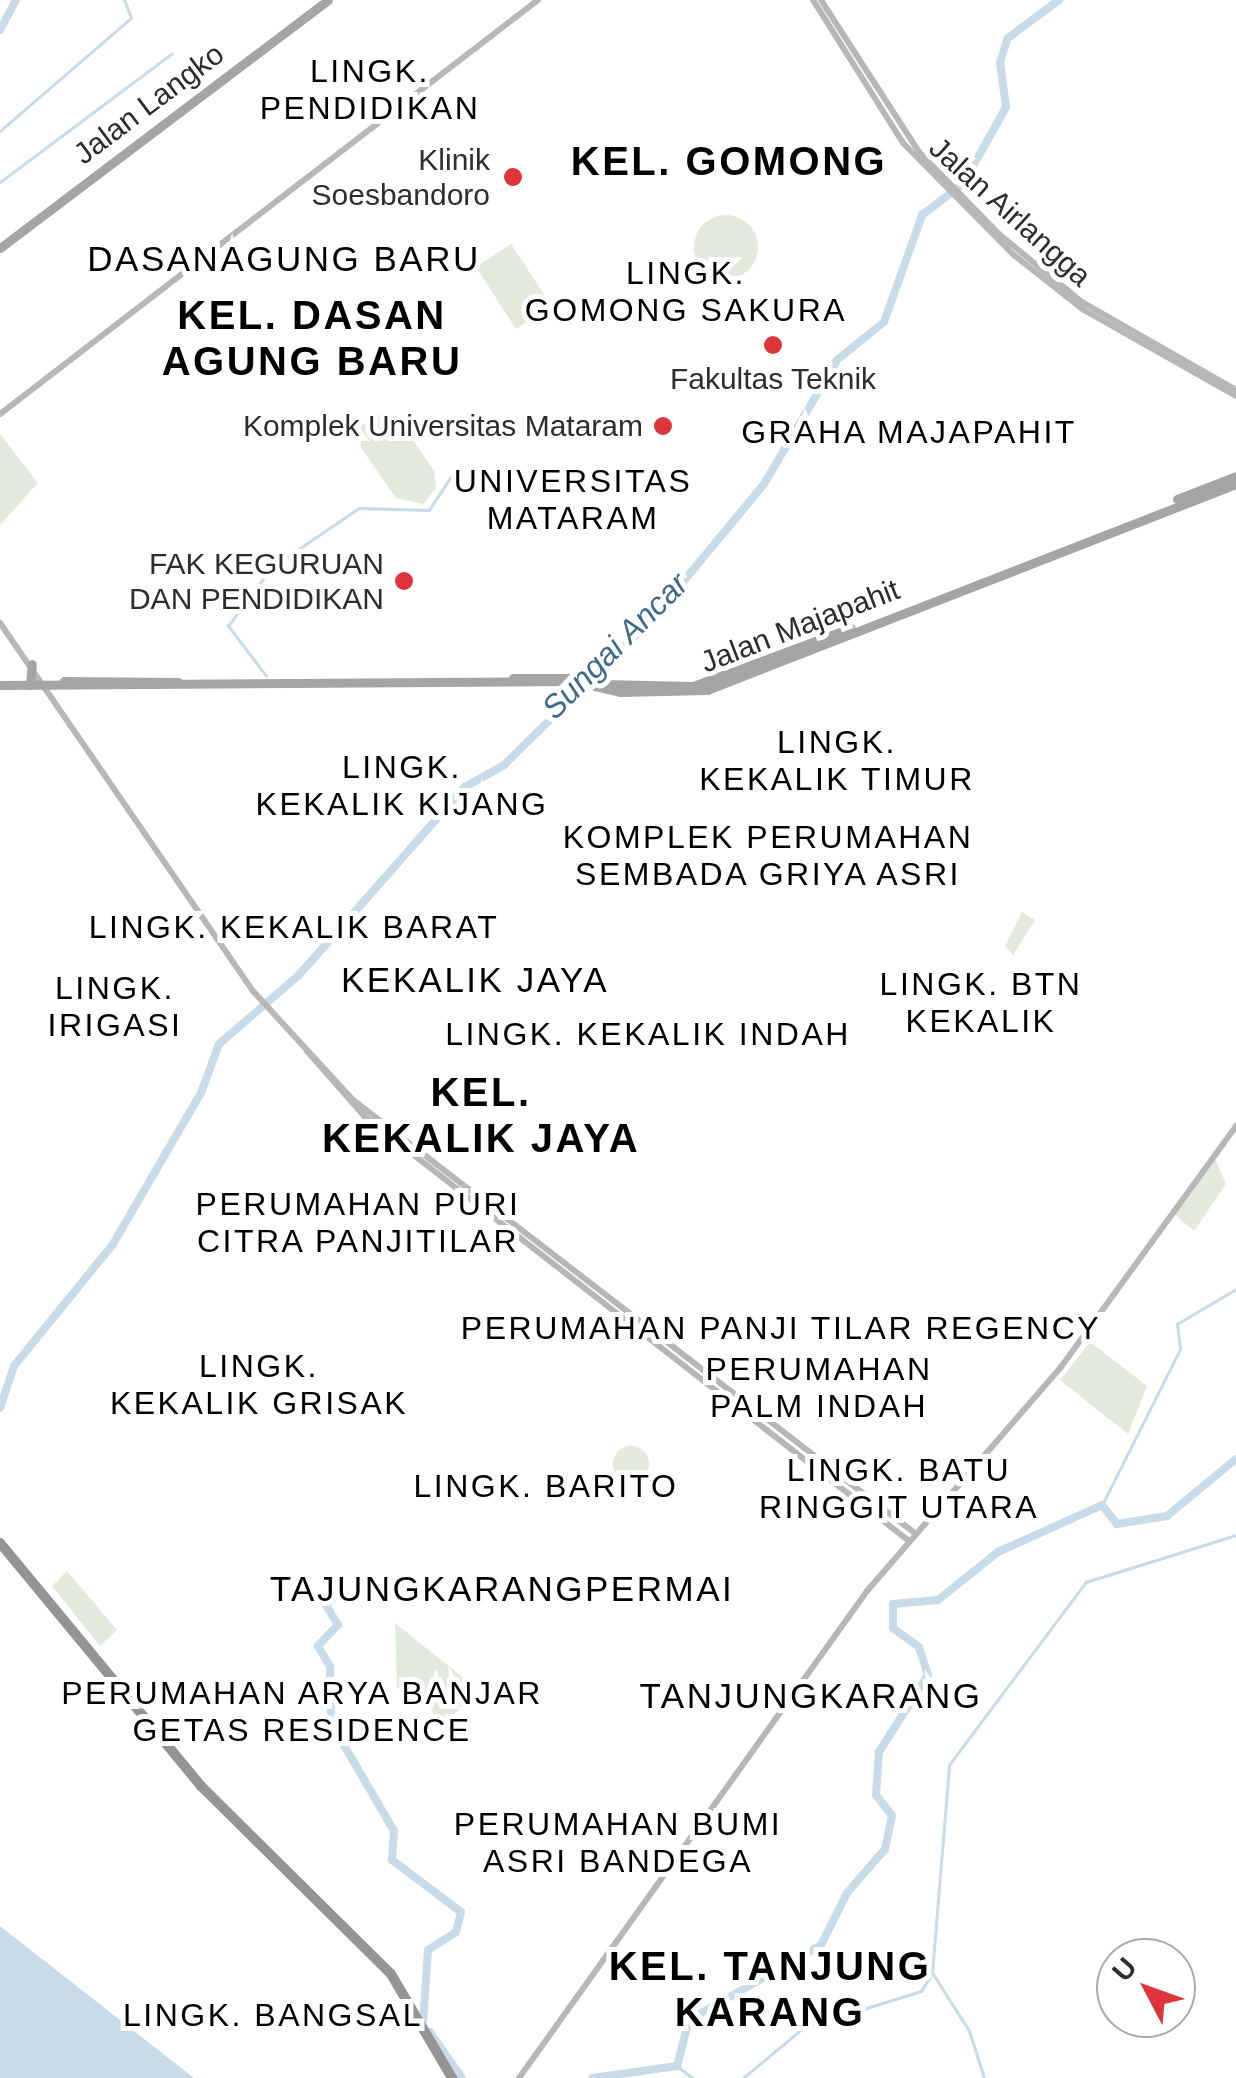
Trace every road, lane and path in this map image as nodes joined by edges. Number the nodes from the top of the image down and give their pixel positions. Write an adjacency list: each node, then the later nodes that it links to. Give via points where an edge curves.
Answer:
1 (328, 0): 6 (main road, Jalan Langko)
2 (538, 0): 8 (main road)
3 (812, 0): 5 (main road, Jalan Airlangga, via 902,144)
4 (821, 0): 5 (main road, Jalan Airlangga)
5 (942, 182): 7 (main road, Jalan Airlangga, via 999,237 1117,326)
6 (0, 248)
7 (1236, 393)
8 (0, 414)
9 (1236, 480): 12 (main road, Jalan Majapahit, via 740,674 693,686 574,678)
10 (0, 623): 11 (main road)
11 (32, 664): 12 (main road); 14 (main road)
12 (48, 684): 14 (main road, Jalan Majapahit); 16 (main road, via 260,998 306,1050 424,1159)
13 (0, 685): 14 (main road, Jalan Majapahit)
14 (30, 685)
15 (1236, 1126): 16 (main road, via 1061,1367)
16 (913, 1537): 19 (main road)
17 (0, 1543): 18 (highway, via 184,1767 391,1974)
18 (452, 2078)
19 (519, 2078)

